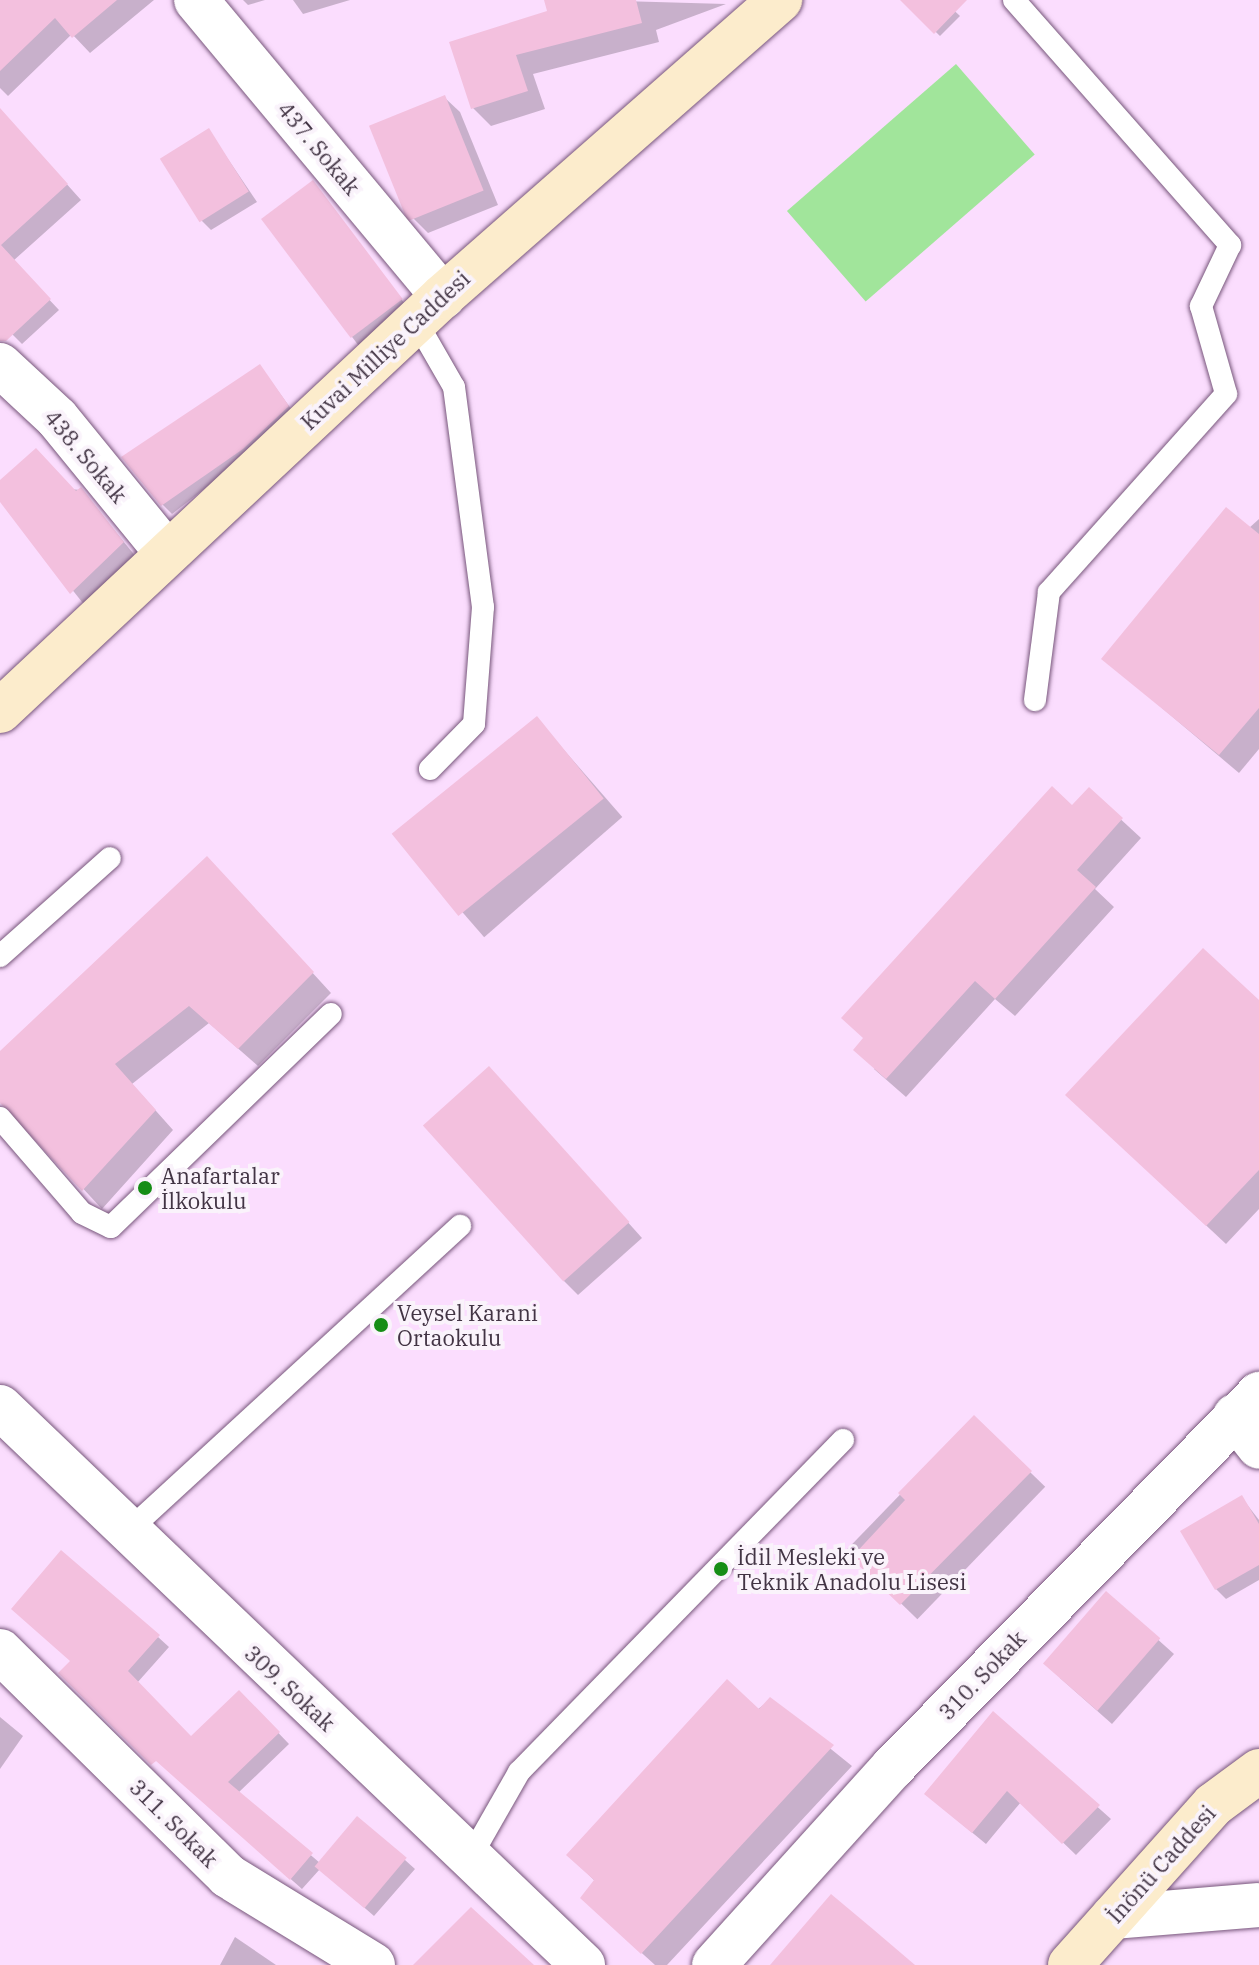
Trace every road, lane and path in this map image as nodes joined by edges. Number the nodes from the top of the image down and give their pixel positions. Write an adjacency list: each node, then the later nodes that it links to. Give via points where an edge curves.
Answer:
1 (196, 0): 4 (street, 437. Sokak)
2 (780, 0): 4 (street, Kuvai Milliye Caddesi)
3 (1014, 0): 7 (lane, via 1230,245 1201,306 1226,394 1049,592)
4 (429, 308): 6 (street, Kuvai Milliye Caddesi); 9 (lane, via 454,387 483,607 474,724)
5 (0, 365): 6 (street, 438. Sokak, via 57,418)
6 (167, 553): 8 (street, Kuvai Milliye Caddesi)
7 (1035, 700)
8 (0, 711)
9 (430, 769)
10 (110, 858): 11 (lane)
11 (0, 956)
12 (331, 1014): 13 (lane, via 111,1227 82,1213)
13 (0, 1118)
14 (460, 1226): 18 (lane)
15 (0, 1407): 18 (street, 309. Sokak)
16 (1251, 1419): 26 (street, 310. Sokak, via 893,1767)
17 (843, 1440): 21 (lane, via 519,1772)
18 (126, 1533): 21 (street, 309. Sokak)
19 (0, 1651): 24 (street, 311. Sokak, via 228,1876)
20 (1259, 1771): 23 (street, İnönü Caddesi, via 1213,1805)
21 (470, 1858): 25 (street, 309. Sokak)
22 (1259, 1905): 23 (street)
23 (1113, 1917): 27 (street, İnönü Caddesi)
24 (373, 1965)
25 (583, 1965)
26 (714, 1965)
27 (1070, 1965)

